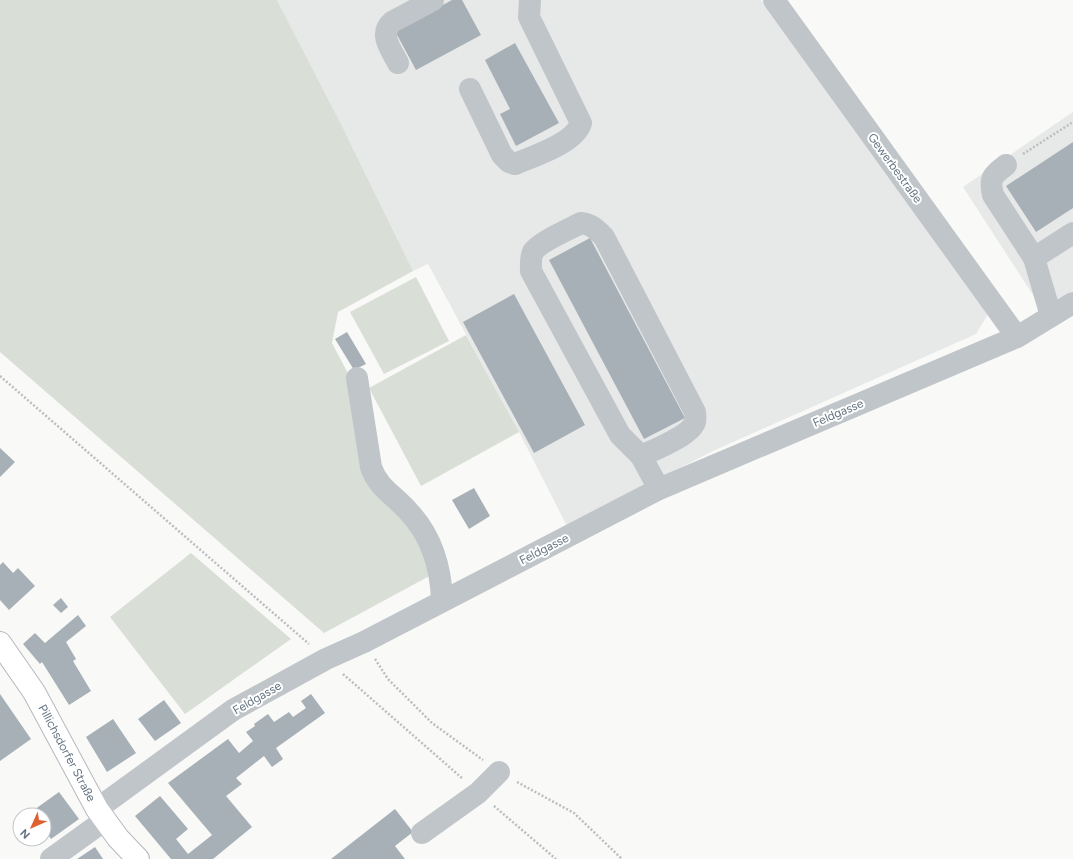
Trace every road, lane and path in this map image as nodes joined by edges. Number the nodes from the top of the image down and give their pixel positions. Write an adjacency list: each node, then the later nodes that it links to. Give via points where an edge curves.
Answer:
1 (433, 0): 4 (street, via 387,26 385,36)
2 (530, 0): 5 (street, via 529,17 581,123 579,128 565,142 515,164 509,162 502,155)
3 (774, 0): 12 (street, Gewerbestraße)
4 (398, 63)
5 (470, 90)
6 (1073, 122): 7 (path)
7 (1006, 166): 9 (street, via 994,175 990,184 993,195)
8 (1073, 233): 9 (street)
9 (1034, 258): 11 (street)
10 (1073, 303): 11 (street, Feldgasse)
11 (1051, 316): 12 (street, Feldgasse)
12 (1017, 337): 16 (street, Feldgasse)
13 (0, 376): 19 (path)
14 (357, 378): 17 (street, via 374,476 418,522 433,548 438,563)
15 (641, 456): 15 (street, via 620,435 532,271 533,252 541,244 581,223 592,226 604,237 695,412 695,421 691,429); 16 (street)
16 (658, 489): 17 (street, Feldgasse)
17 (442, 601): 19 (street, Feldgasse)
18 (0, 643): 23 (main road, Pillichsdorfer Straße, via 34,692)
19 (326, 659): 23 (street, Feldgasse, via 233,710)
20 (350, 681): 22 (path)
21 (499, 772): 22 (street)
22 (478, 793): 24 (street); 27 (path)
23 (101, 815): 25 (street, Feldgasse); 26 (main road, Pillichsdorfer Straße)
24 (422, 833)
25 (52, 859)
26 (138, 859)
27 (556, 859)

